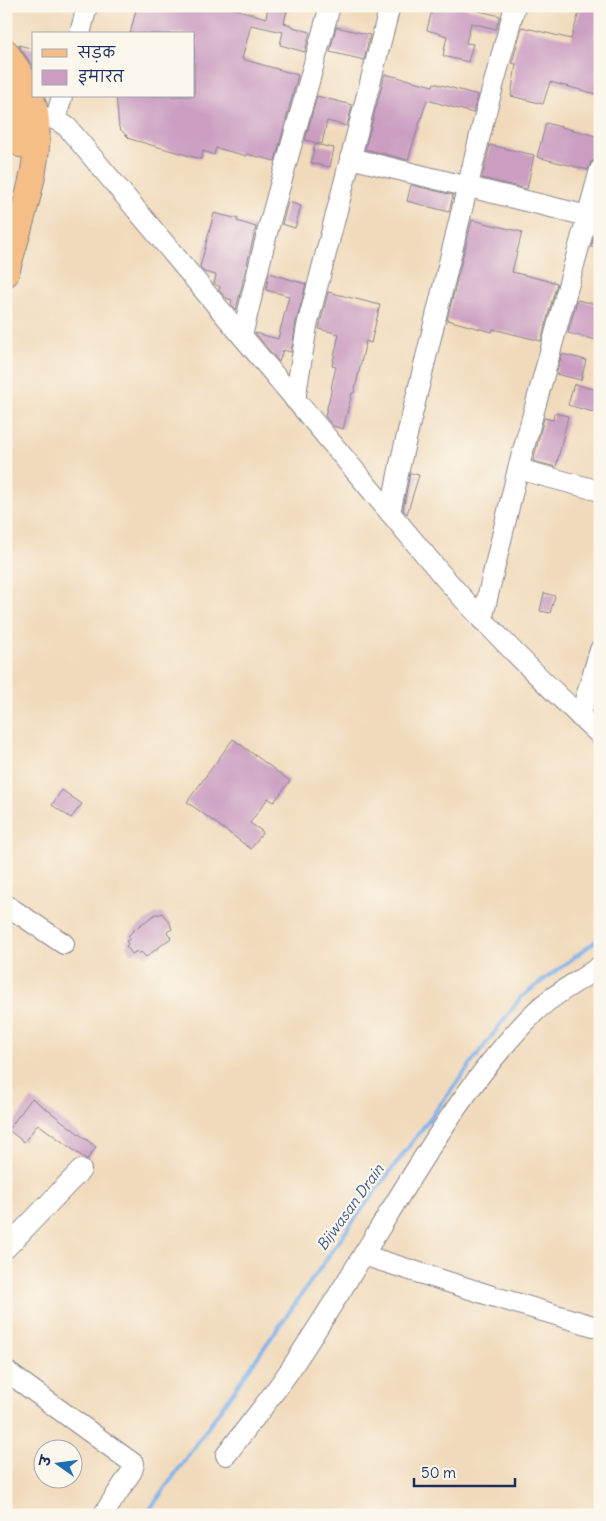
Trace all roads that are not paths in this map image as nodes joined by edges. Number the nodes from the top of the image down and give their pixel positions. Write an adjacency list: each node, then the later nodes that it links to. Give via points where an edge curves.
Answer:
1 (87, 6): 5 (street)
2 (330, 6): 16 (street)
3 (390, 6): 10 (street)
4 (515, 6): 12 (street)
5 (80, 32)
6 (6, 52): 9 (main road, via 32,98)
7 (6, 88): 9 (main road)
8 (60, 98): 9 (street)
9 (38, 119): 13 (main road, via 21,152); 15 (main road, via 31,182); 16 (street, via 68,128)
10 (350, 158): 12 (street); 17 (street, via 307,326)
11 (600, 170): 14 (street)
12 (468, 186): 14 (street); 20 (street, via 400,460)
13 (6, 218)
14 (594, 218): 18 (street)
15 (6, 274)
16 (242, 336): 17 (street)
17 (295, 400): 20 (street)
18 (518, 469): 19 (street); 21 (street)
19 (600, 490)
20 (390, 513): 21 (street)
21 (482, 620): 23 (street)
22 (600, 650): 23 (street)
23 (580, 717): 24 (street)
24 (600, 735)
25 (6, 905): 26 (street)
26 (64, 944)
27 (600, 966): 30 (street, via 550,999 507,1042 455,1111)
28 (81, 1170): 29 (street)
29 (6, 1248)
30 (363, 1255): 31 (street); 33 (street, via 291,1369)
31 (600, 1328)
32 (6, 1371): 34 (street, via 134,1464)
33 (226, 1455)
34 (103, 1515)

